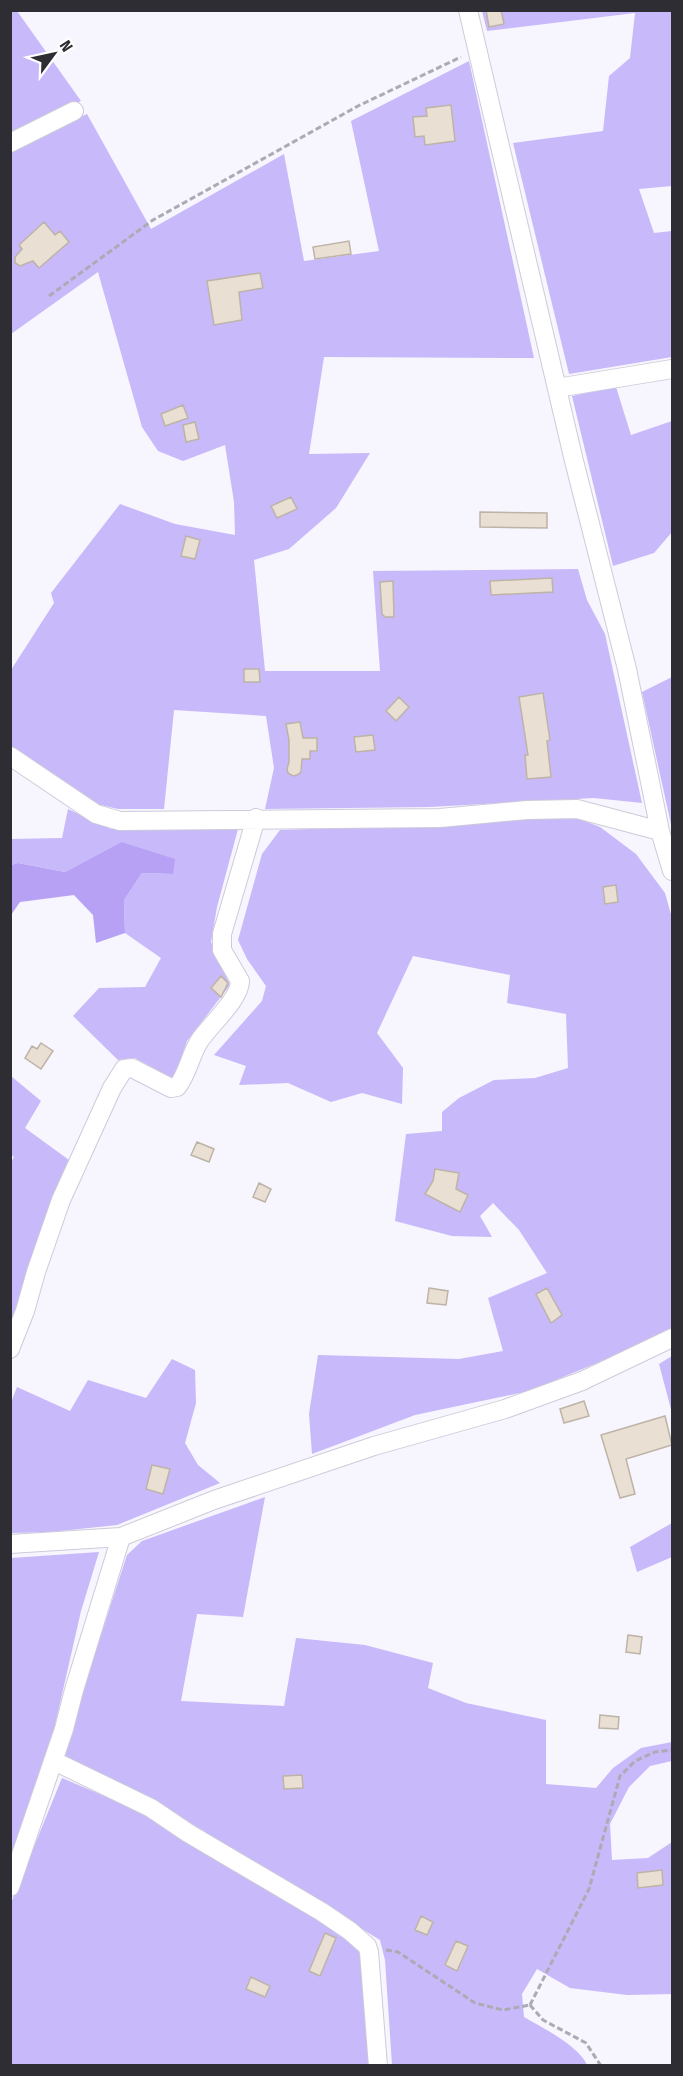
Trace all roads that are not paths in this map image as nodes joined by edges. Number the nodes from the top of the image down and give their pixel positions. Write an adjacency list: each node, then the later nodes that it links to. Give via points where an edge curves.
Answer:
1 (468, 10): 5 (street)
2 (74, 111): 3 (street)
3 (10, 143)
4 (672, 369): 5 (street)
5 (557, 388): 8 (street, via 627,669)
6 (10, 756): 7 (street, via 96,814 109,818)
7 (256, 818): 8 (street, via 440,818 577,809); 11 (street, via 222,934 222,950 240,981 238,992 199,1042 177,1088 132,1068 124,1069 61,1200)
8 (660, 831): 9 (street)
9 (672, 871)
10 (672, 1338): 12 (street, via 582,1381 516,1405 363,1449 214,1500)
11 (10, 1349)
12 (122, 1537): 13 (street); 14 (street)
13 (10, 1544)
14 (54, 1761): 15 (street); 16 (street, via 151,1808 322,1912 367,1947)
15 (10, 1887)
16 (378, 2066)

